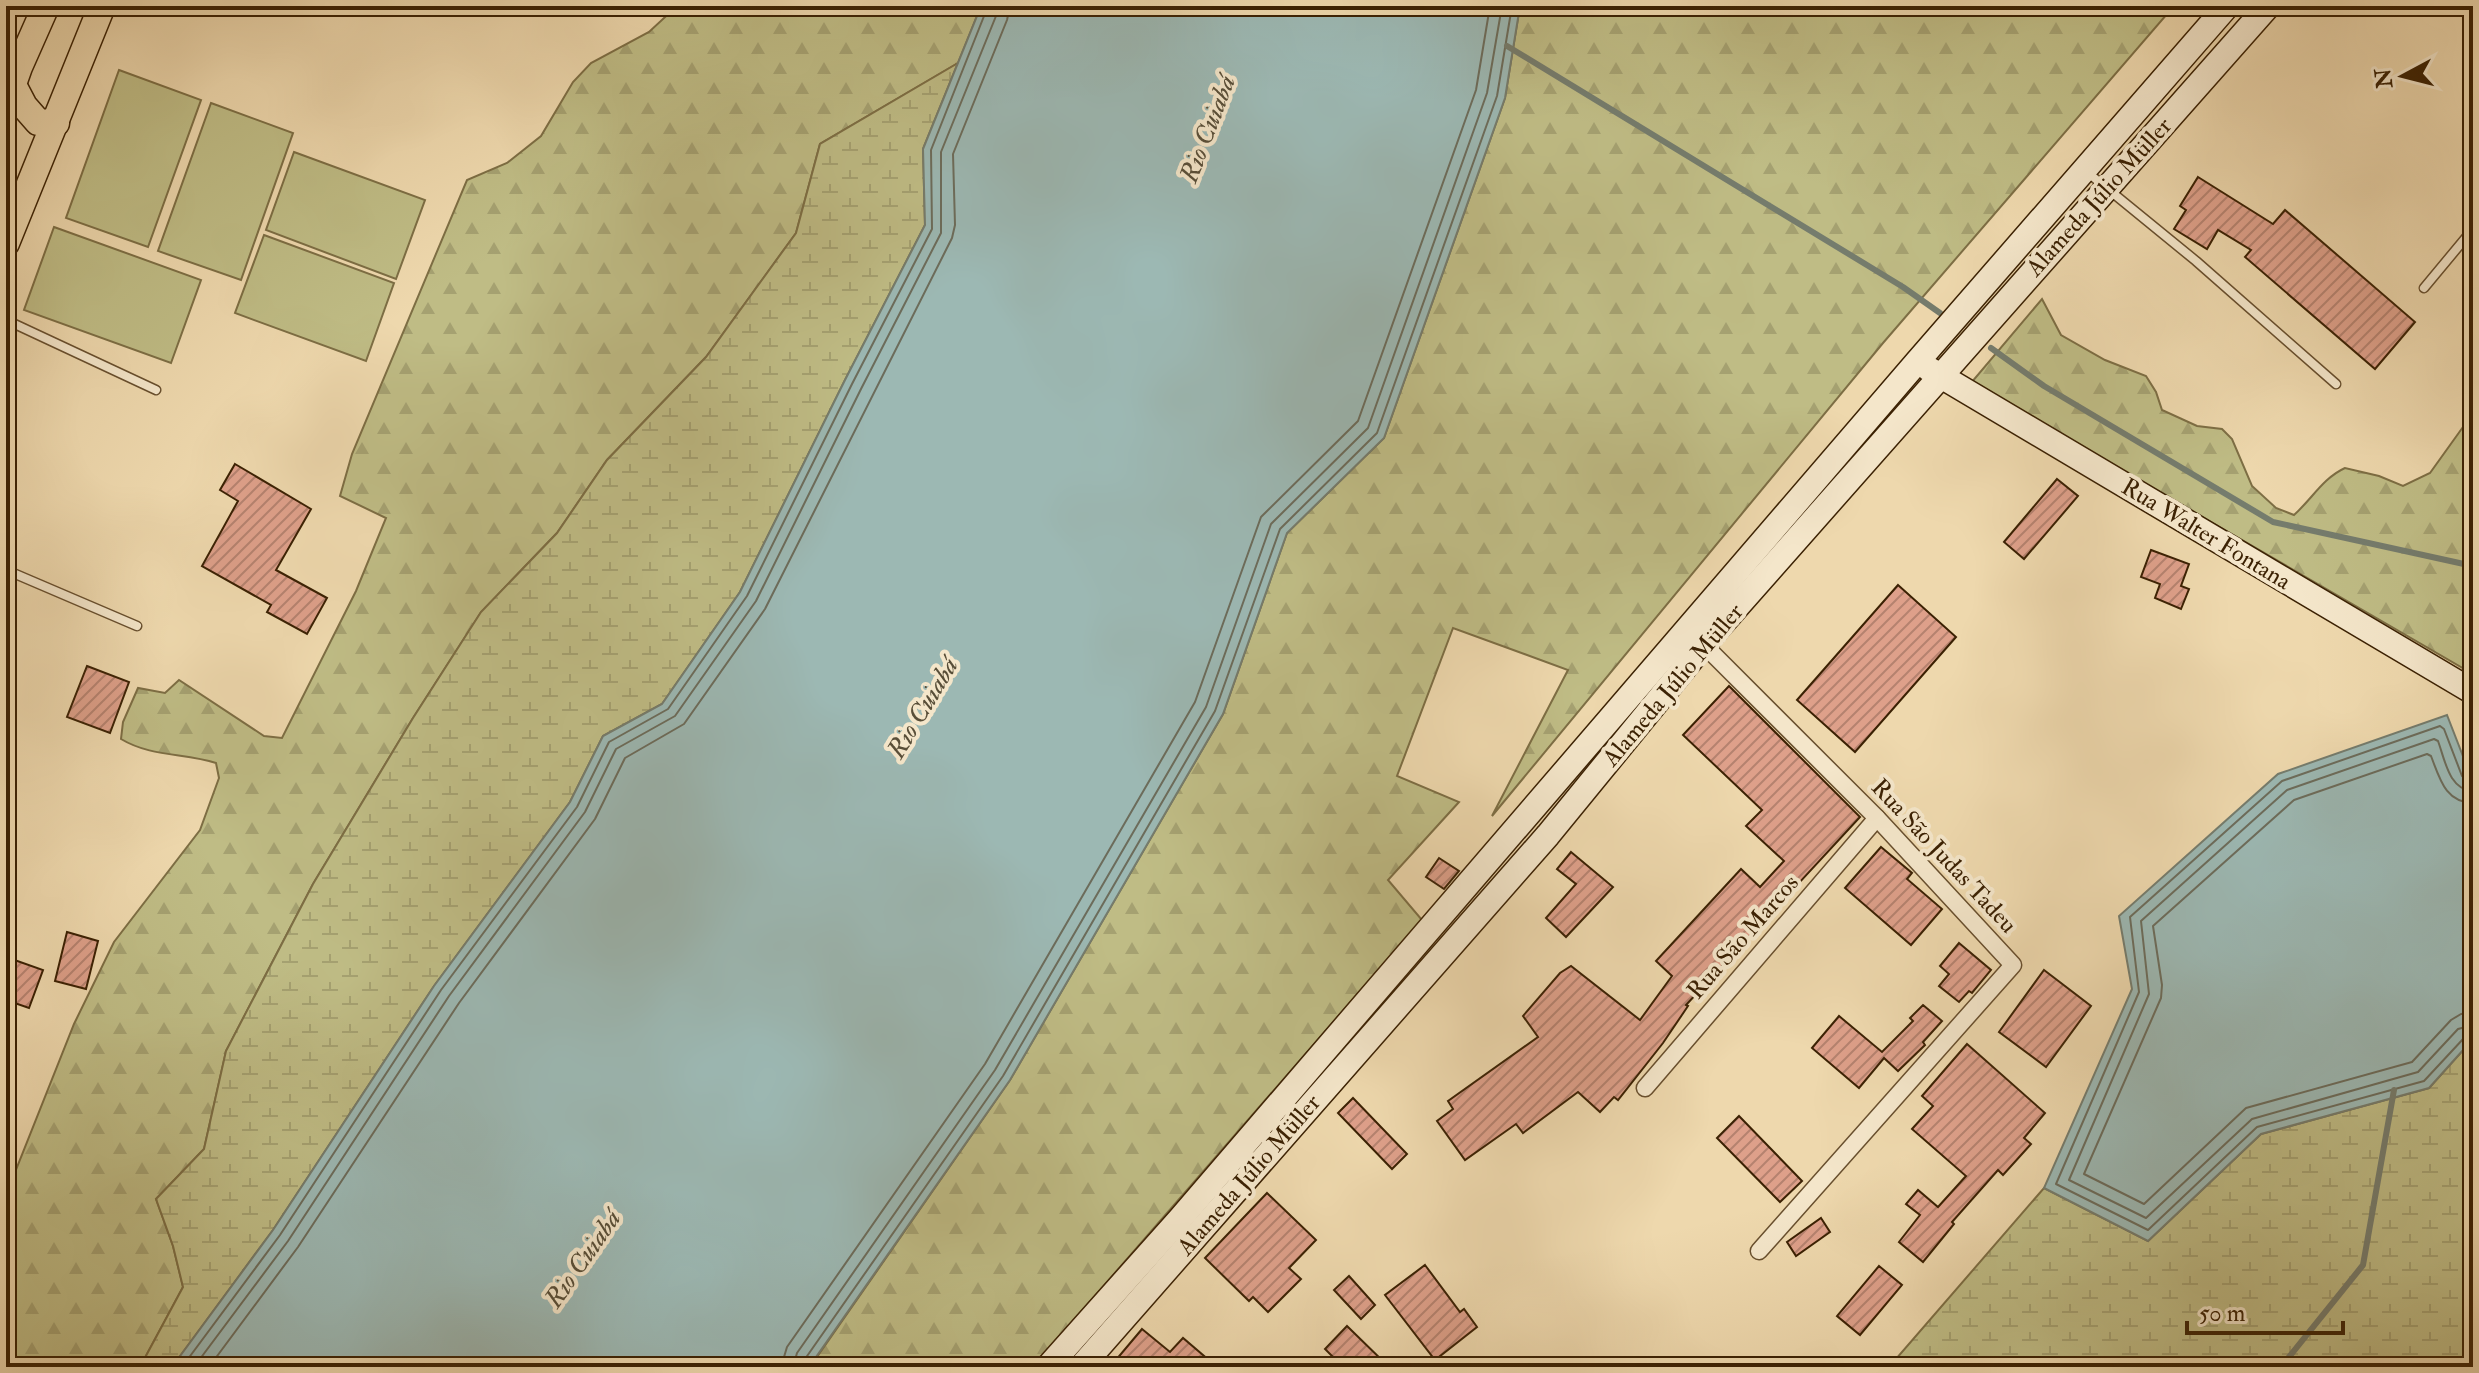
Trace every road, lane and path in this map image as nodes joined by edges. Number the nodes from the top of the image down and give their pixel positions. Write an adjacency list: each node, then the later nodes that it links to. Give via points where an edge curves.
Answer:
1 (46, 6): 5 (main road)
2 (102, 6): 6 (main road)
3 (2227, 6): 7 (main road, Alameda Júlio Müller)
4 (2268, 6): 8 (main road, Alameda Júlio Müller)
5 (11, 79): 6 (main road, via 38,122)
6 (56, 123): 10 (main road)
7 (2084, 169): 8 (lane); 13 (main road, Alameda Júlio Müller)
8 (2107, 187): 14 (main road, Alameda Júlio Müller); 15 (lane)
9 (2473, 229): 11 (lane)
10 (6, 243)
11 (2424, 288)
12 (6, 320): 16 (lane)
13 (1917, 362): 14 (main road, Rua Walter Fontana); 19 (main road, Alameda Júlio Müller)
14 (1940, 376): 19 (main road, Alameda Júlio Müller); 20 (main road, Rua Walter Fontana)
15 (2336, 384)
16 (156, 390)
17 (6, 570): 18 (lane)
18 (137, 626)
19 (1696, 637): 21 (street, Rua São Judas Tadeu); 24 (main road, Alameda Júlio Müller); 25 (main road, Alameda Júlio Müller, via 1548,835)
20 (2473, 692)
21 (1877, 818): 22 (street, Rua São Marcos); 23 (street, Rua São Judas Tadeu, via 2013,965)
22 (1645, 1088)
23 (1759, 1251)
24 (1048, 1367)
25 (1081, 1367)

